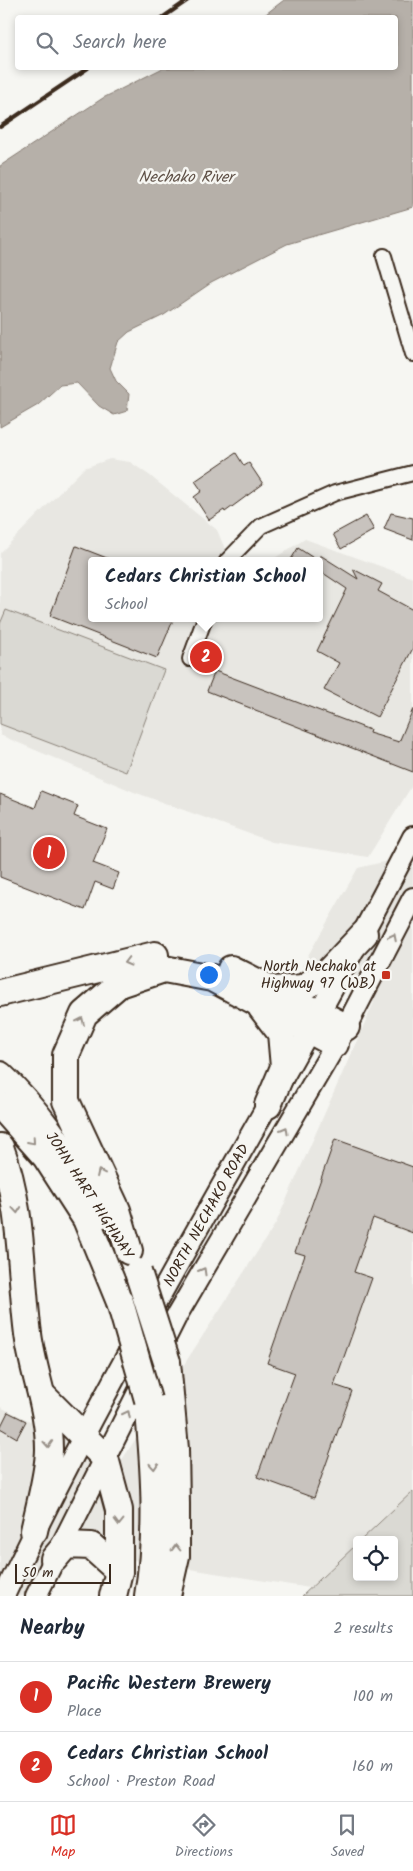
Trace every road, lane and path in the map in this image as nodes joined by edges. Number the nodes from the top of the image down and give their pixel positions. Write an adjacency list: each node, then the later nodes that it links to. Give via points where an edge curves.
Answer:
1 (384, 256): 2 (street)
2 (413, 354)
3 (413, 473): 4 (street, via 335,493 261,526)
4 (232, 557)
5 (204, 622): 6 (street)
6 (190, 659)
7 (413, 837): 9 (main road, NORTH NECHAKO ROAD)
8 (413, 898): 13 (main road, NORTH NECHAKO ROAD, one-way to 8)
9 (364, 934): 11 (highway, via 328,972 303,988); 12 (main road, NORTH NECHAKO ROAD)
10 (0, 993): 11 (highway, one-way to 10, via 219,962 165,952)
11 (266, 997): 12 (highway); 16 (highway, via 281,1033 284,1067); 18 (highway, one-way to 11, via 118,1210 66,1101 66,1056 84,1014 119,984 164,969 212,978)
12 (314, 1021): 13 (highway); 16 (main road, NORTH NECHAKO ROAD)
13 (340, 1036): 21 (main road, NORTH NECHAKO ROAD, one-way to 13, via 177,1315)
14 (0, 1076): 18 (highway, JOHN HART HIGHWAY, via 16,1090 59,1145)
15 (0, 1104): 30 (highway, JOHN HART HIGHWAY, one-way to 30, bridge, via 46,1157 86,1219 120,1302 148,1400 156,1500 154,1556)
16 (268, 1105): 20 (main road, NORTH NECHAKO ROAD)
17 (0, 1147): 19 (highway, one-way to 19, via 16,1202 28,1335)
18 (134, 1262): 31 (highway, JOHN HART HIGHWAY, one-way to 18, bridge, via 176,1556 175,1449 167,1362)
19 (44, 1396): 20 (highway); 22 (highway, one-way to 22, via 50,1450)
20 (83, 1436): 21 (highway); 22 (main road, NORTH NECHAKO ROAD)
21 (105, 1458): 23 (main road, NORTH NECHAKO ROAD); 25 (highway, one-way to 25, via 119,1510)
22 (34, 1531): 27 (main road, NORTH NECHAKO ROAD)
23 (54, 1559): 25 (highway, via 66,1545 91,1546); 28 (main road, NORTH NECHAKO ROAD)
24 (0, 1566): 26 (main road)
25 (118, 1571): 29 (highway)
26 (0, 1580)
27 (4, 1596)
28 (36, 1596)
29 (113, 1596)
30 (148, 1596)
31 (167, 1596)

